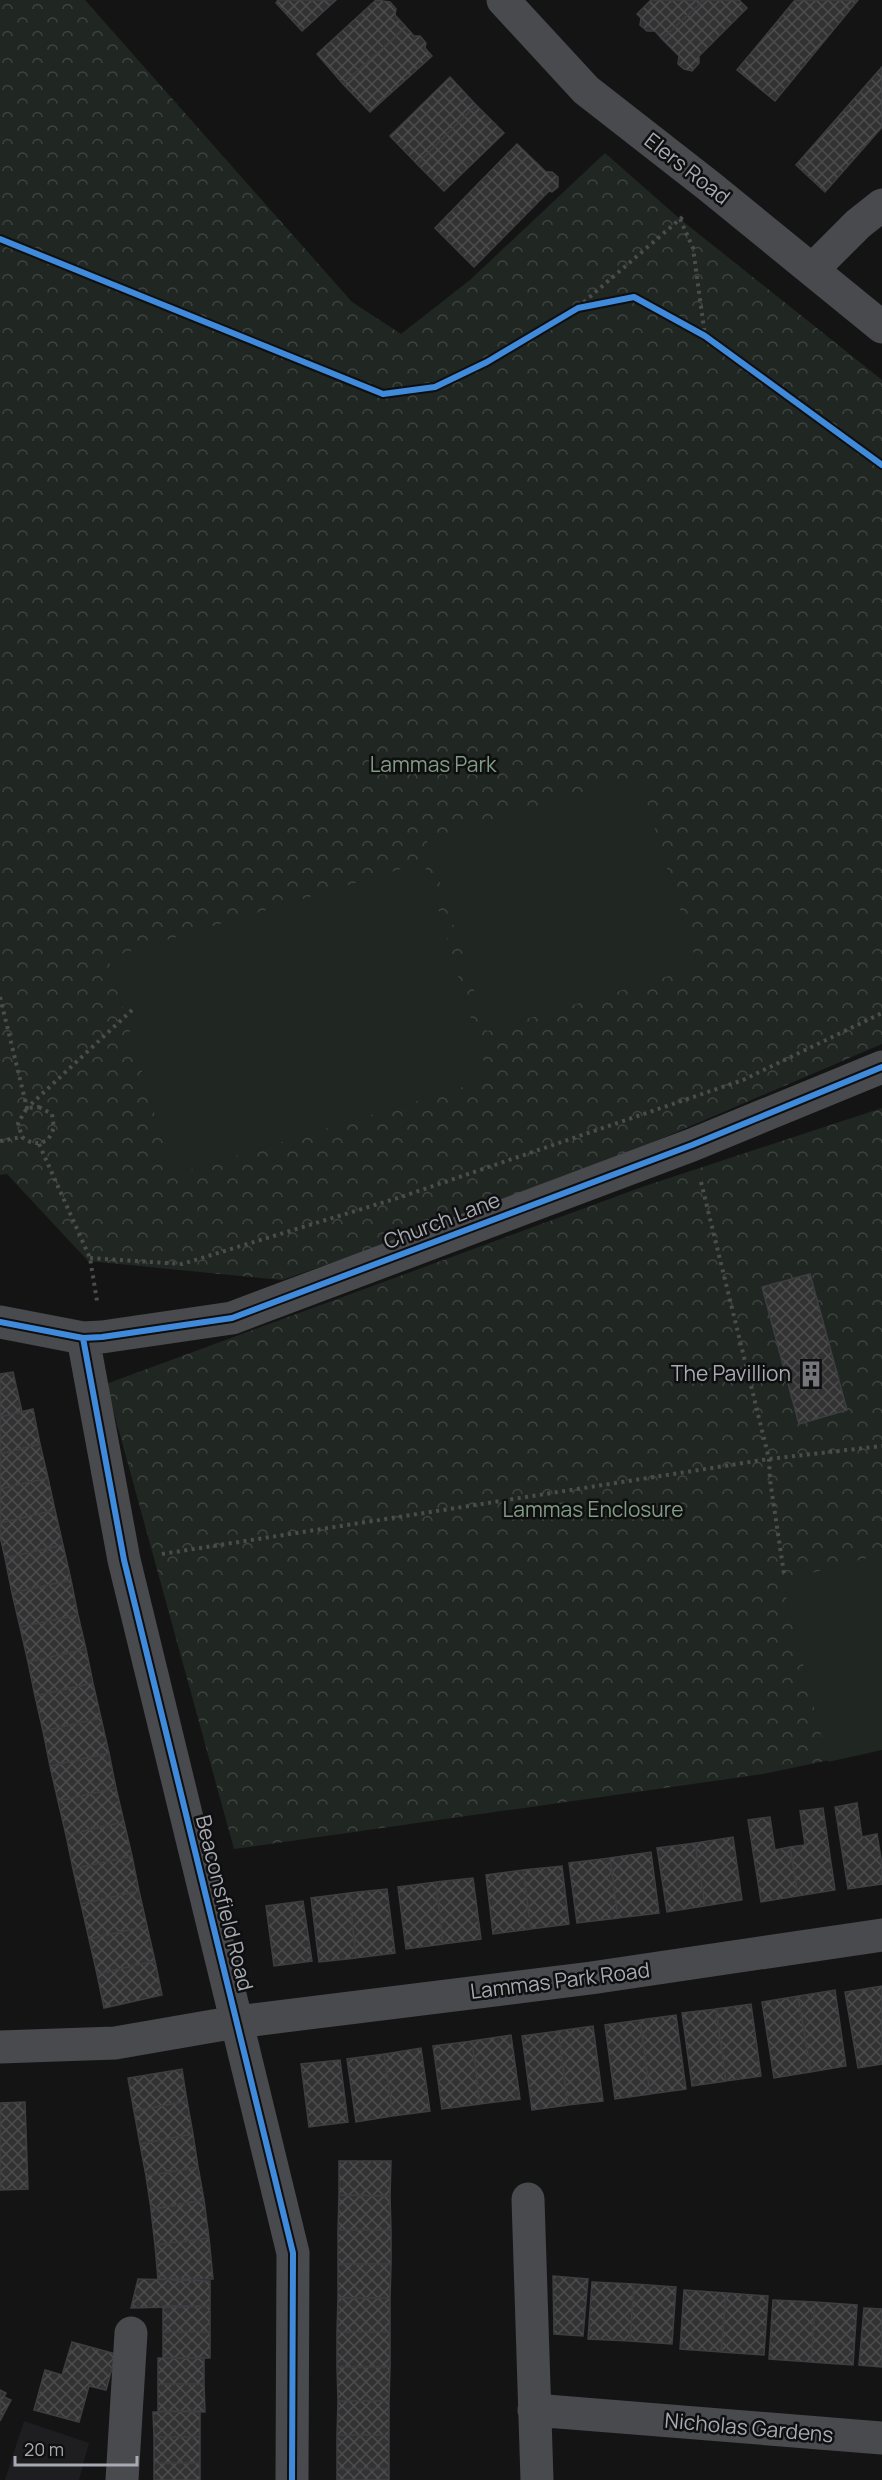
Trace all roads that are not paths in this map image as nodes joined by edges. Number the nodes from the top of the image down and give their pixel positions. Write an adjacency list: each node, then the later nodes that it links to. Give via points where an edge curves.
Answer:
1 (503, 0): 3 (street, Elers Road, via 586,90)
2 (882, 205): 3 (street)
3 (812, 270): 4 (street, Elers Road)
4 (882, 327)
5 (882, 1067): 7 (street, Church Lane, via 692,1145 232,1318)
6 (0, 1322): 7 (street, Church Lane)
7 (93, 1337): 9 (street, Beaconsfield Road, via 124,1560)
8 (882, 1935): 9 (street, Lammas Park Road, via 591,1978)
9 (236, 2022): 10 (street, Lammas Park Road, via 115,2043); 16 (street, Beaconsfield Road, via 293,2253)
10 (0, 2047)
11 (528, 2199): 13 (street)
12 (131, 2333): 15 (street)
13 (534, 2410): 14 (street, Nicholas Gardens); 17 (street)
14 (882, 2438)
15 (123, 2480)
16 (292, 2480)
17 (537, 2480)

